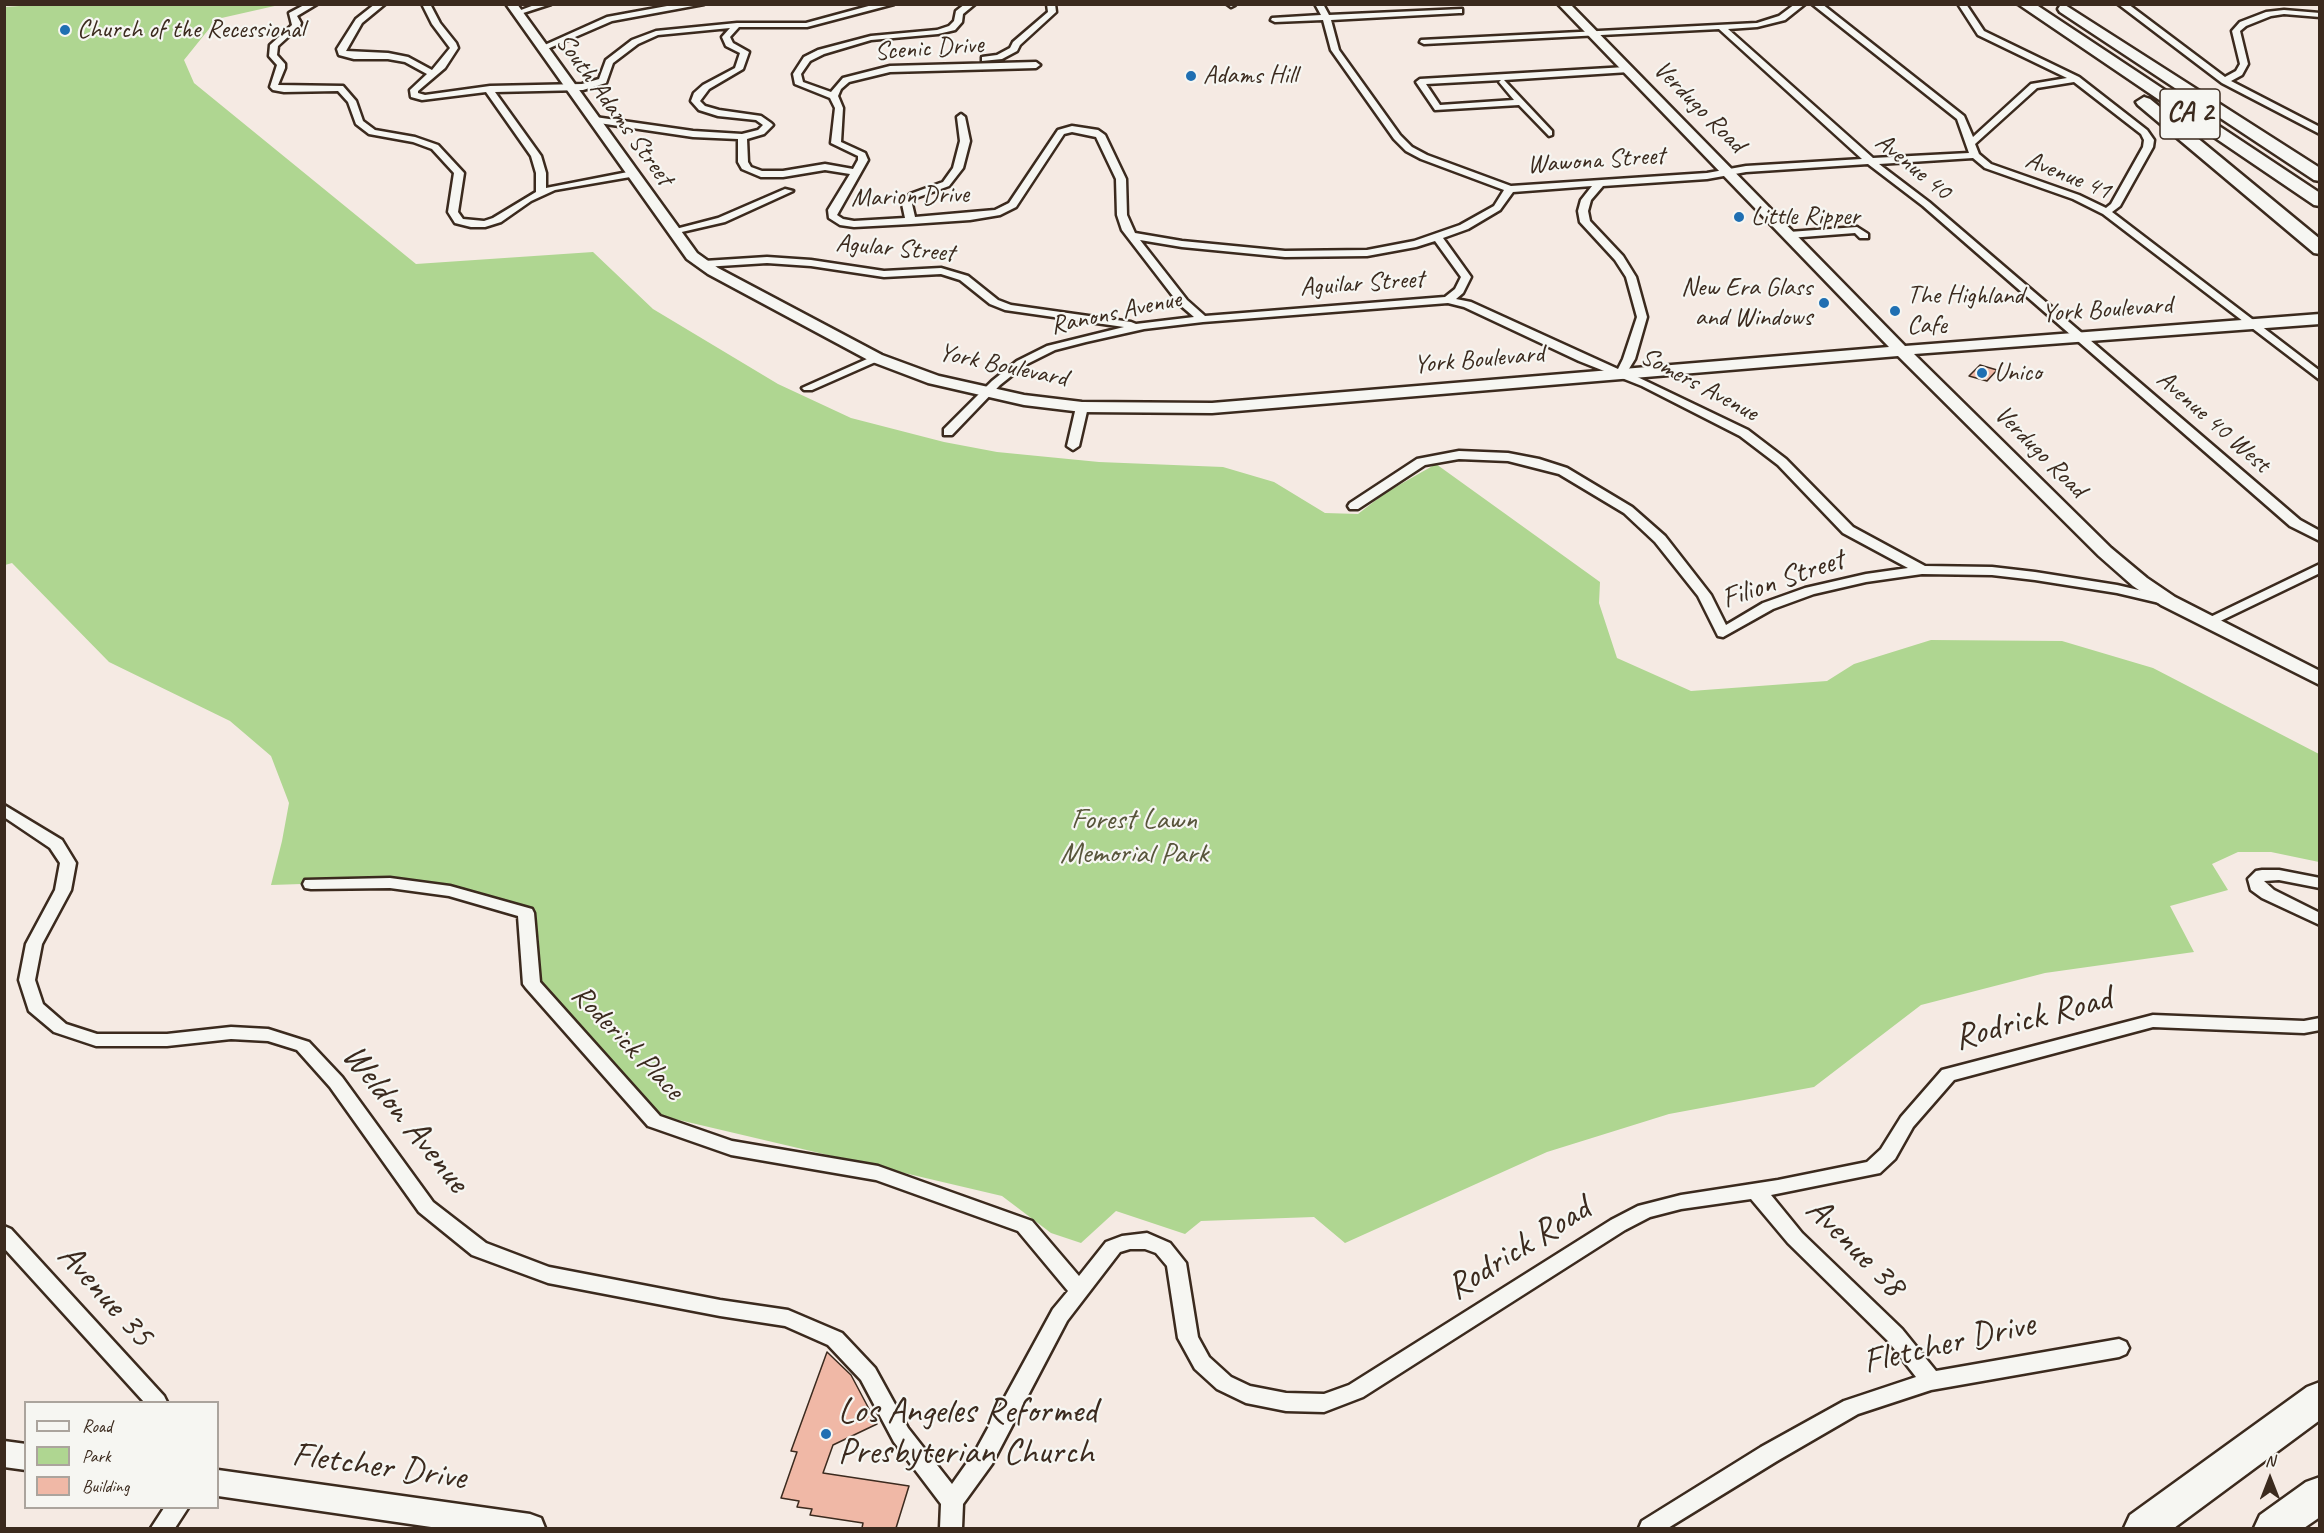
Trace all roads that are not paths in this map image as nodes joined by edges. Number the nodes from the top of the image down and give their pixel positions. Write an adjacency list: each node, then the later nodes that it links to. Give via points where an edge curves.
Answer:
1 (313, 4): 58 (street, via 292,15 296,26 274,45 273,56 281,64 273,85 276,88 340,88 352,101 363,127 435,147 459,173 453,212 459,220 485,224)
2 (381, 4): 33 (street, via 359,21 342,53 408,60)
3 (426, 4): 33 (street, via 454,48)
4 (547, 4): 18 (street)
5 (700, 4): 29 (street, via 610,19)
6 (890, 4): 24 (street, via 807,25)
7 (971, 4): 39 (street, via 959,13 952,28 871,38 807,59 797,74 799,84)
8 (1051, 4): 31 (street, via 1052,12 1046,20 1016,44 1014,50)
9 (1319, 4): 22 (street)
10 (1563, 4): 27 (street, Verdugo Road)
11 (1801, 4): 25 (street, via 1782,18 1757,25)
12 (1816, 4): 48 (street, via 1947,105 1961,118)
13 (1962, 4): 34 (street, via 1981,33)
14 (2025, 4): 26 (highway, CA 2)
15 (2122, 4): 35 (street)
16 (2264, 6): 20 (street)
17 (2063, 7): 41 (highway, via 2101,20); 54 (highway, CA 2)
18 (514, 9): 29 (street, South Adams Street)
19 (1459, 11): 22 (street)
20 (2284, 12): 21 (street); 35 (street, via 2254,19 2236,31 2244,64 2239,73)
21 (2319, 15)
22 (1327, 18): 23 (street); 56 (street, via 1335,50 1409,149)
23 (1275, 20)
24 (737, 25): 37 (street, via 679,29 645,37 609,63 603,81); 47 (street, via 726,40 745,52 739,69 706,87 695,101 718,113 758,117 768,125 761,132)
25 (1721, 27): 27 (street); 50 (street, Avenue 40)
26 (2060, 27): 59 (highway, CA 2); 67 (highway, via 2079,49)
27 (1592, 34): 28 (street); 32 (street, Verdugo Road)
28 (1424, 42)
29 (542, 48): 37 (street, South Adams Street)
30 (1036, 65): 31 (street, Scenic Drive)
31 (968, 66): 39 (street, Scenic Drive, via 864,74 846,80)
32 (1626, 70): 40 (street, via 1420,82 1438,108); 52 (street, Verdugo Road)
33 (433, 74): 38 (street, via 414,90 414,95 425,98)
34 (2076, 79): 48 (street, via 2034,86); 60 (street, via 2149,140 2115,206)
35 (2225, 81): 45 (street)
36 (1503, 82): 40 (street)
37 (572, 88): 38 (street); 43 (street, South Adams Street)
38 (490, 89): 58 (street, via 536,156)
39 (834, 96): 51 (street, Marion Drive, via 839,108 836,143 862,155)
40 (1521, 102): 46 (street)
41 (2258, 116)
42 (961, 117): 61 (street, via 965,141 958,168 946,184 913,196 907,204)
43 (596, 120): 47 (street, via 693,135); 53 (street, South Adams Street)
44 (1090, 129): 61 (street, Marion Drive, via 1061,132 1013,205 979,216); 64 (street, Ranons Avenue, via 1100,135 1121,179 1122,215)
45 (2319, 131)
46 (1549, 133)
47 (742, 136): 51 (street, via 743,162 752,172 783,174 825,167)
48 (1970, 144): 49 (street)
49 (1975, 155): 50 (street, Wawona Street); 60 (street, Avenue 41, via 1988,166 2076,196)
50 (1871, 162): 52 (street, Wawona Street); 74 (street, Avenue 40, via 1926,204)
51 (857, 172): 61 (street, Marion Drive, via 832,216 854,224)
52 (1729, 172): 55 (street, Wawona Street); 62 (street, Verdugo Road)
53 (633, 174): 58 (street); 63 (street, South Adams Street)
54 (2319, 177)
55 (1600, 183): 56 (street, Wawona Street); 77 (street, Somers Avenue, via 1586,200 1586,222 1631,277 1642,317)
56 (1510, 189): 66 (street, Wawona Street, via 1486,216)
57 (788, 191): 63 (street)
58 (541, 193)
59 (2319, 201)
60 (2106, 212): 72 (street, Avenue 41)
61 (911, 221)
62 (1789, 235): 65 (street, via 1857,230); 75 (street, Verdugo Road)
63 (677, 236): 68 (street, York Boulevard, via 692,256)
64 (1132, 236): 66 (street, Wawona Street, via 1245,251 1319,255 1367,253); 70 (street, Ranons Avenue, via 1183,302)
65 (1864, 236)
66 (1438, 238): 69 (street, Aguilar Street, via 1466,277 1459,291)
67 (2319, 249)
68 (704, 264): 73 (street, Agular Street, via 767,260 884,274 941,271 955,273 1008,308); 76 (street, York Boulevard)
69 (1448, 300): 70 (street, Aguilar Street); 77 (street, via 1467,304)
70 (1203, 319): 73 (street, Ranons Avenue)
71 (2319, 320): 72 (street, York Boulevard)
72 (2252, 324): 74 (street, York Boulevard); 78 (street, Avenue 41)
73 (1144, 326): 80 (street, Ranons Avenue, via 1051,348 1021,363)
74 (2080, 337): 75 (street, York Boulevard); 85 (street, Avenue 40 West, via 2295,523)
75 (1902, 351): 77 (street, York Boulevard); 88 (street, Verdugo Road, via 2104,552)
76 (876, 358): 79 (street); 80 (street, York Boulevard, via 933,380)
77 (1620, 374): 81 (street, York Boulevard, via 1212,408); 87 (street, Somers Avenue, via 1744,433 1782,462 1848,530)
78 (2319, 377)
79 (807, 388)
80 (986, 393): 81 (street, York Boulevard); 82 (street, Ranons Avenue)
81 (1082, 407): 83 (street)
82 (948, 432)
83 (1073, 446)
84 (1354, 506): 87 (street, Filion Street, via 1421,462 1459,455 1535,462 1563,471 1628,510 1660,539 1704,595 1723,633 1768,606 1810,591)
85 (2319, 537)
86 (2319, 568): 89 (street)
87 (1922, 570): 88 (street, Filion Street, via 2035,576)
88 (2168, 601): 89 (street, Verdugo Road)
89 (2206, 622): 90 (street, Verdugo Road)
90 (2319, 678)
91 (4, 810): 107 (street, Weldon Avenue, via 56,844 68,863 63,890 34,944 27,980 35,1007 60,1028 96,1040 167,1040 231,1033 268,1035 303,1046 336,1082 426,1207 479,1249 548,1275 788,1318 835,1339 868,1374 901,1435)
92 (2319, 883): 94 (street, via 2279,875 2256,879 2257,886 2268,894)
93 (311, 884): 98 (street, Roderick Place, via 390,883 450,891 526,912 532,984 654,1121 731,1148 878,1173 1025,1226)
94 (2319, 920)
95 (2319, 1023): 96 (street, Rodrick Road, via 2304,1027 2153,1021 1948,1075 1873,1168)
96 (1755, 1191): 98 (street, Rodrick Road, via 1645,1211 1356,1391 1324,1403 1286,1402 1246,1394 1224,1383 1202,1363 1188,1338 1176,1263 1162,1248 1147,1242 1129,1242 1113,1248); 100 (street, Avenue 38, via 1795,1238 1895,1335)
97 (4, 1233): 102 (street, Avenue 35)
98 (1078, 1289): 107 (street, Rodrick Road, via 984,1456)
99 (2120, 1348): 100 (street, Fletcher Drive)
100 (1931, 1381): 112 (street, Fletcher Drive, via 1851,1407)
101 (2319, 1398): 113 (highway)
102 (156, 1401)
103 (4, 1454): 104 (street)
104 (24, 1457)
105 (219, 1483): 110 (street, Fletcher Drive)
106 (2319, 1494): 114 (highway)
107 (952, 1501): 111 (street)
108 (176, 1509): 109 (street)
109 (162, 1528)
110 (530, 1528)
111 (951, 1528)
112 (1650, 1528)
113 (2144, 1528)
114 (2274, 1528)

